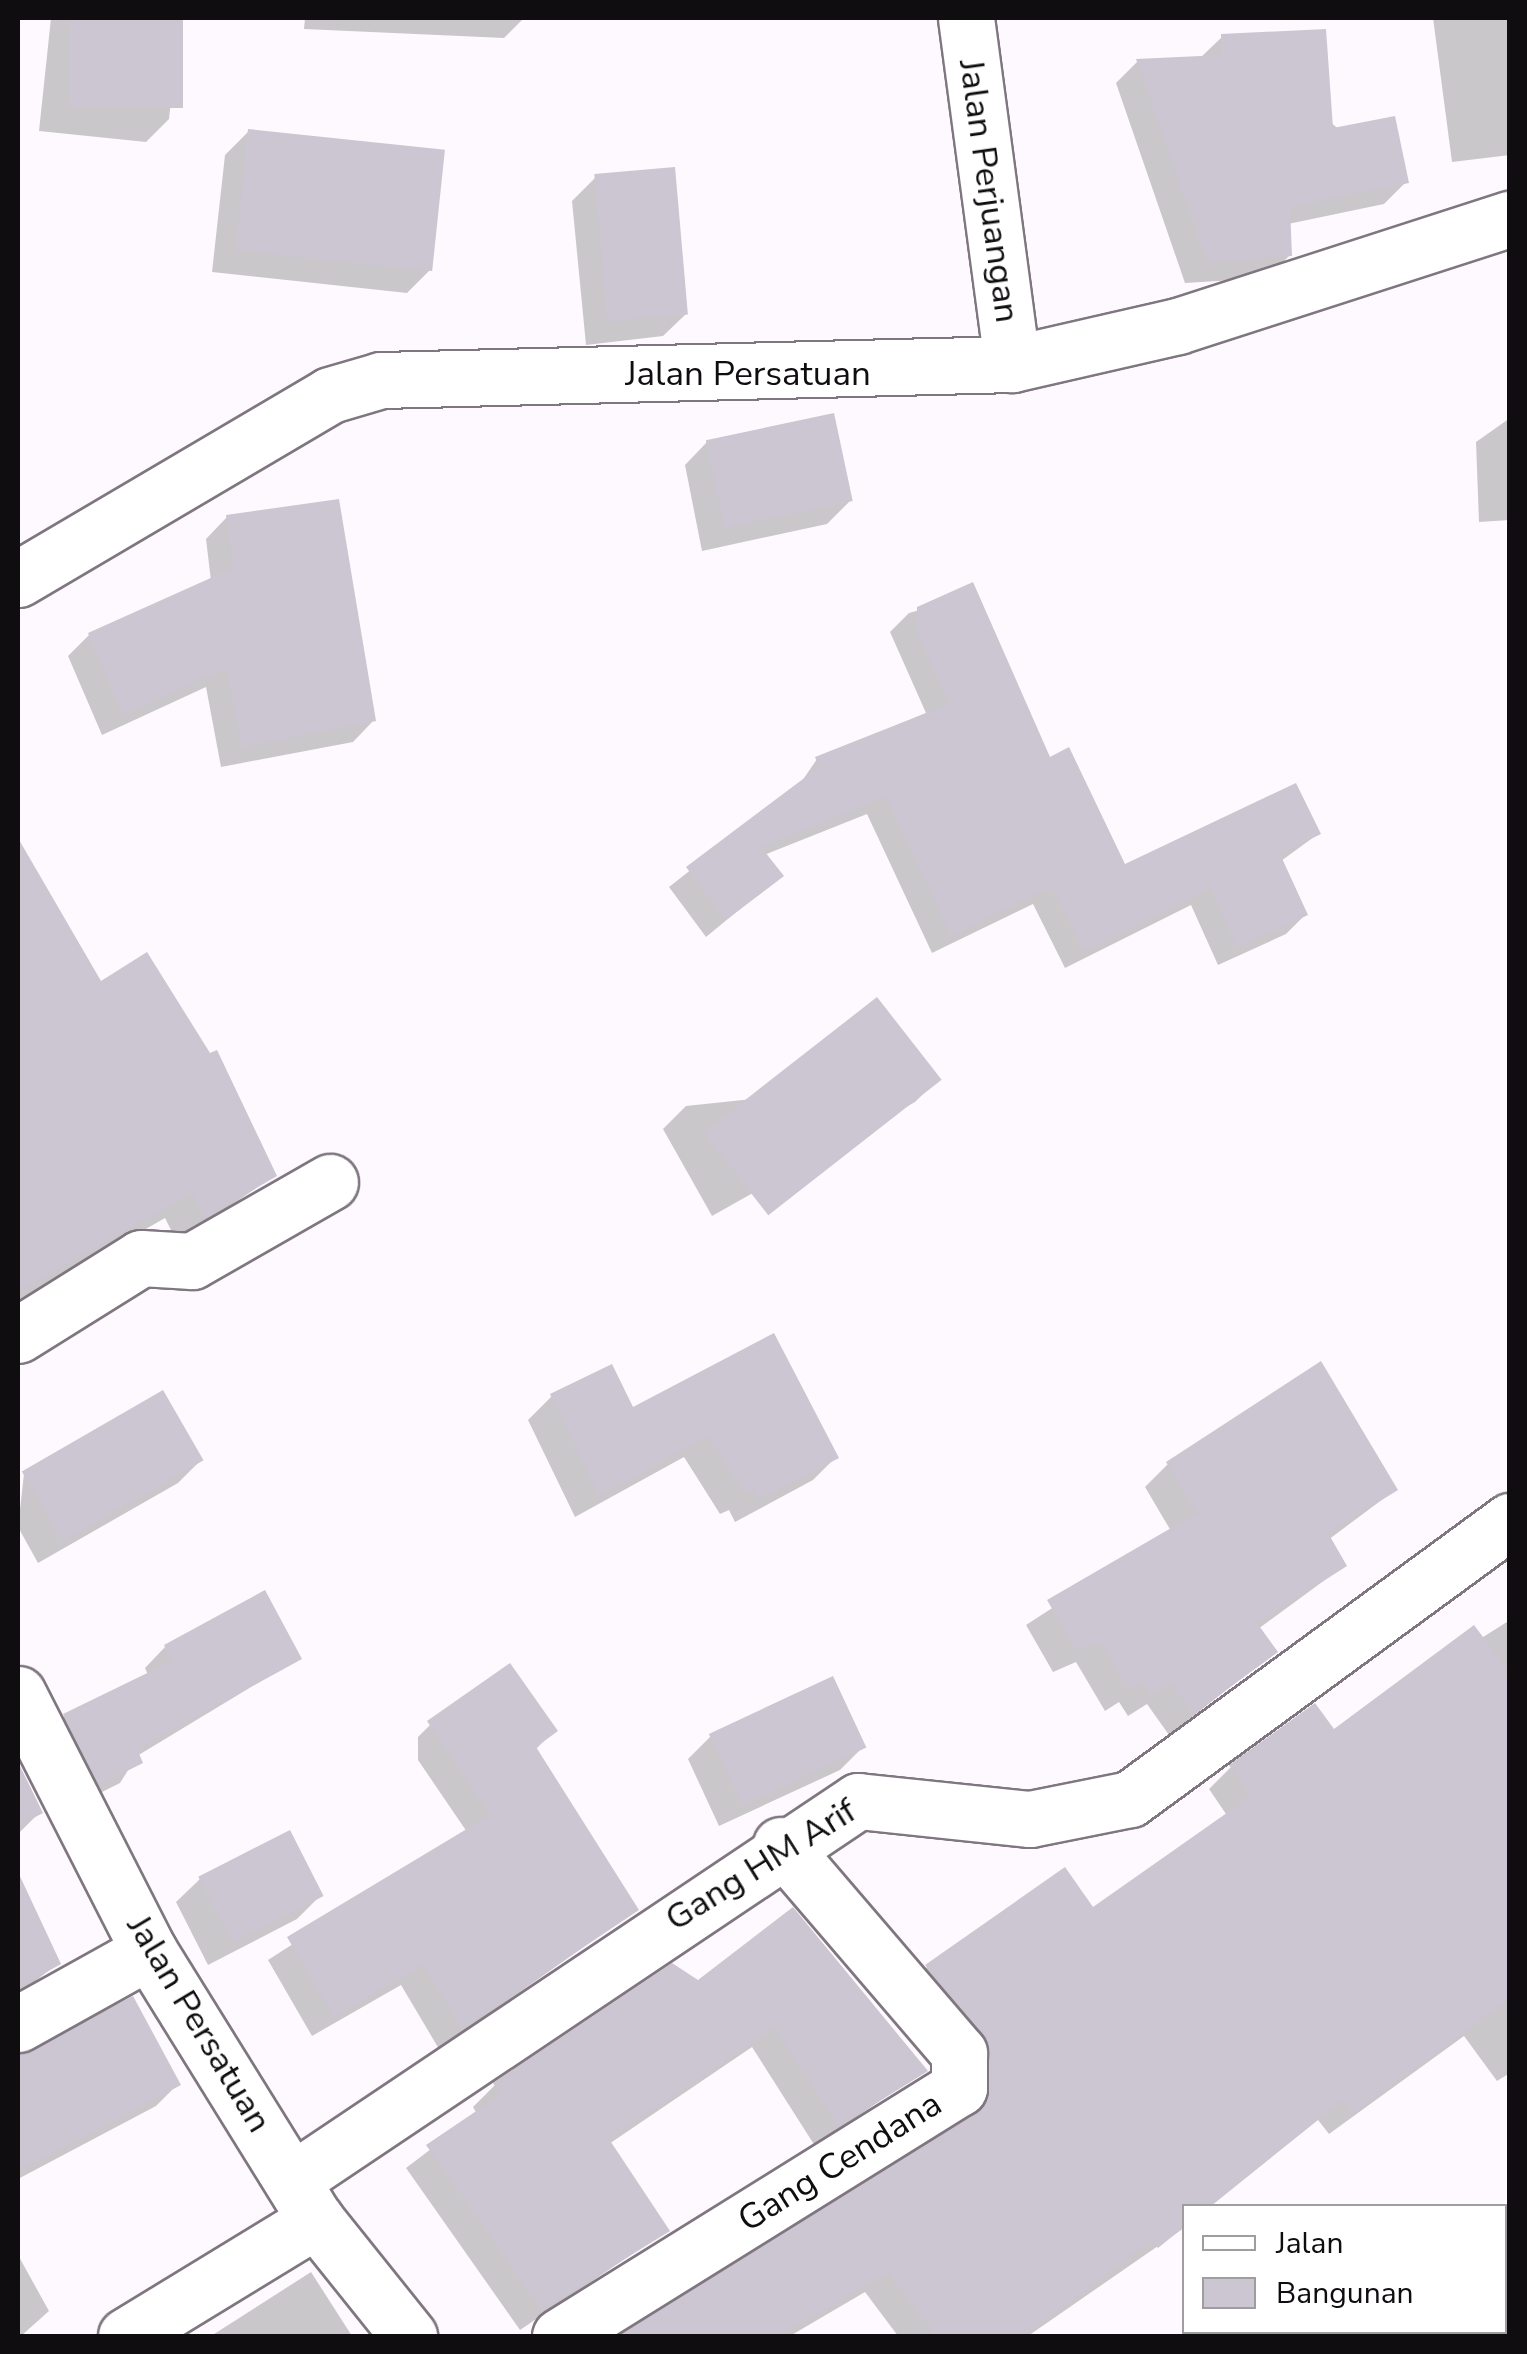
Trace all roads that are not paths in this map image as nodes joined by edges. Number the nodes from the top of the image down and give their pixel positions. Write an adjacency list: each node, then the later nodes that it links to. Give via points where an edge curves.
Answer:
1 (966, 18): 3 (street, Jalan Perjuangan)
2 (1510, 219): 3 (street, Jalan Persatuan, via 1178,326)
3 (1012, 364): 4 (street, Jalan Persatuan, via 893,374 381,380 330,394)
4 (18, 579)
5 (330, 1182): 6 (street, via 192,1261 141,1258)
6 (18, 1335)
7 (1510, 1521): 9 (street, Gang HM Arif, via 1130,1799 1030,1819 878,1797)
8 (18, 1694): 10 (street, Jalan Persatuan)
9 (781, 1845): 12 (street, Gang HM Arif); 15 (street, Gang Cendana, via 959,2053 959,2088)
10 (149, 1950): 11 (street); 12 (street, Jalan Persatuan)
11 (18, 2024)
12 (305, 2200): 13 (street, Gang HM Arif); 14 (street, Jalan Persatuan)
13 (126, 2336)
14 (409, 2336)
15 (560, 2336)

